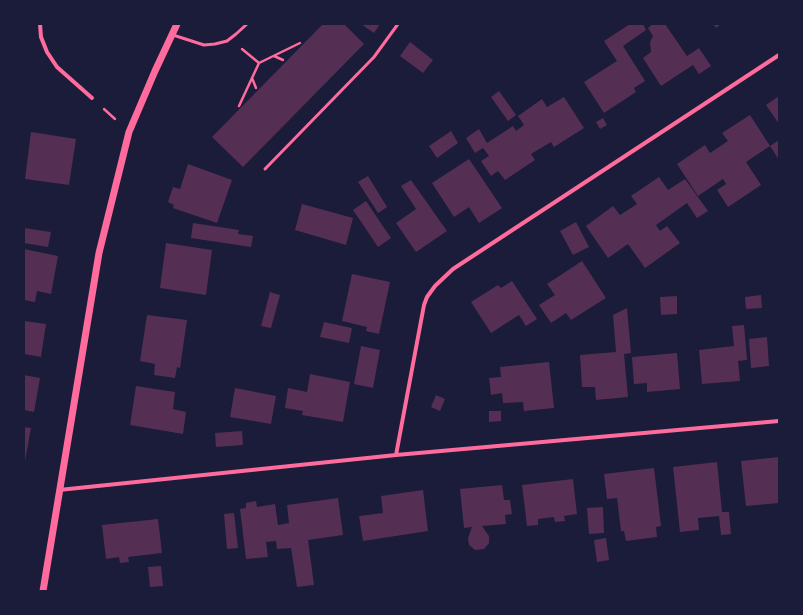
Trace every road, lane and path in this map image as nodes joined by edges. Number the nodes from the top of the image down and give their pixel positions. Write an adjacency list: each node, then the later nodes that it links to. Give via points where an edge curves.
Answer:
1 (40, 24): 12 (street, via 41,37 57,67)
2 (177, 24): 5 (street)
3 (247, 24): 5 (lane, via 227,41 216,44 204,45)
4 (398, 24): 15 (lane, via 374,57)
5 (172, 35): 14 (street)
6 (300, 43): 7 (path)
7 (274, 56): 9 (path); 10 (path, via 259,63)
8 (779, 56): 17 (street, via 453,269 435,286 424,305)
9 (283, 60)
10 (252, 78): 11 (path); 13 (path)
11 (256, 88)
12 (92, 98): 14 (path)
13 (239, 106)
14 (129, 132): 18 (street, via 99,253)
15 (265, 170)
16 (779, 421): 17 (street)
17 (396, 455): 18 (street)
18 (59, 490): 19 (street)
19 (43, 591)

